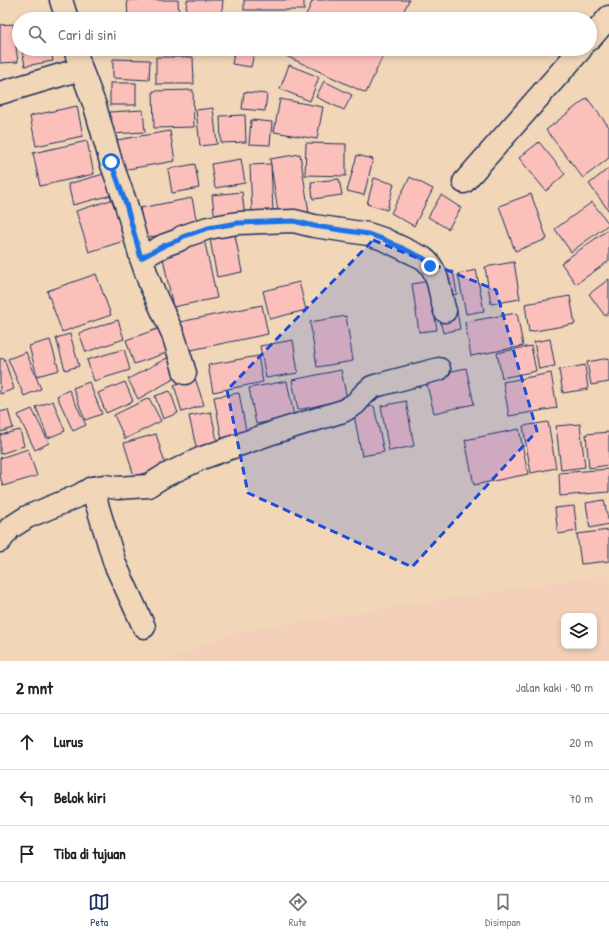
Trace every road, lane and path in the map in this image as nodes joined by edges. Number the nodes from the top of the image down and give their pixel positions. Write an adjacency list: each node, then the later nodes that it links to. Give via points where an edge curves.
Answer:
1 (61, 0): 2 (street)
2 (65, 12)
3 (609, 17): 4 (street)
4 (597, 31)
5 (575, 56): 8 (street)
6 (78, 59): 7 (street); 9 (street, via 95,106)
7 (0, 93)
8 (464, 182)
9 (141, 258): 10 (street, via 185,236 208,228 238,223 294,221 368,234 427,261 437,280); 12 (street, via 173,334)
10 (445, 311)
11 (439, 369): 13 (street, via 372,387 343,412 202,458 148,486)
12 (186, 373)
13 (92, 488): 14 (street, via 27,517 10,528); 15 (street, via 115,564)
14 (0, 541)
15 (144, 627)

